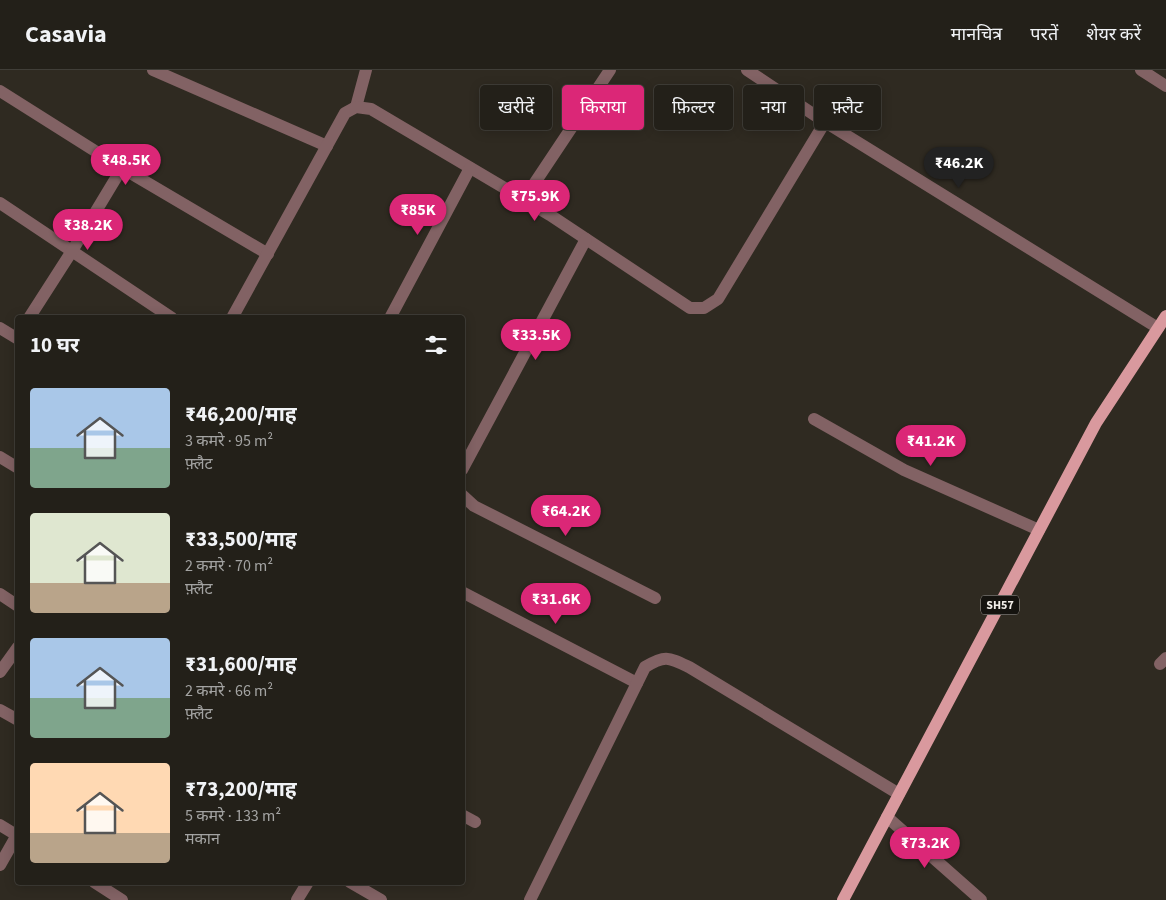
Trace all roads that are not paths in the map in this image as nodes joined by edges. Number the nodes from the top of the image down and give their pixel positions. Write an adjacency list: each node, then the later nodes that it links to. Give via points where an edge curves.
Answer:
1 (152, 70): 12 (street)
2 (366, 70): 8 (street)
3 (610, 70): 15 (street)
4 (747, 70): 9 (street)
5 (1141, 70): 6 (street)
6 (1166, 86)
7 (0, 91): 13 (street)
8 (356, 107): 12 (street, via 345,114); 14 (street, via 371,109)
9 (814, 115)
10 (820, 130): 17 (street, via 718,299 704,308 690,308)
11 (838, 130): 26 (street)
12 (327, 146): 19 (street)
13 (122, 168): 18 (street); 19 (street)
14 (470, 168): 15 (street); 23 (street)
15 (524, 199): 17 (street)
16 (0, 203): 18 (street)
17 (586, 239): 30 (street)
18 (72, 251): 20 (street); 21 (street)
19 (268, 254): 22 (street)
20 (31, 315)
21 (168, 315)
22 (234, 315)
23 (392, 315)
24 (1166, 316): 26 (main road, SH57)
25 (0, 328): 27 (street)
26 (1158, 328): 33 (main road, SH57, via 1096,423)
27 (15, 336)
28 (814, 419): 33 (street, via 904,470)
29 (0, 457): 31 (street)
30 (465, 464)
31 (15, 466)
32 (465, 498): 36 (street, via 474,506)
33 (1039, 530): 43 (main road, SH57)
34 (0, 594): 37 (street)
35 (465, 594): 40 (street)
36 (655, 598)
37 (15, 604)
38 (15, 651): 39 (street)
39 (0, 672)
40 (637, 683): 43 (street, via 645,667 659,658 671,659); 57 (street)
41 (0, 710): 42 (street)
42 (15, 718)
43 (899, 794): 45 (main road, SH57)
44 (465, 817): 46 (street)
45 (887, 817): 58 (main road, SH57); 59 (street)
46 (475, 822)
47 (0, 825): 48 (street)
48 (15, 834)
49 (15, 839): 50 (street)
50 (0, 865)
51 (99, 885): 54 (street)
52 (306, 885): 55 (street)
53 (355, 885): 56 (street)
54 (122, 900)
55 (297, 900)
56 (381, 900)
57 (530, 900)
58 (843, 900)
59 (981, 900)

